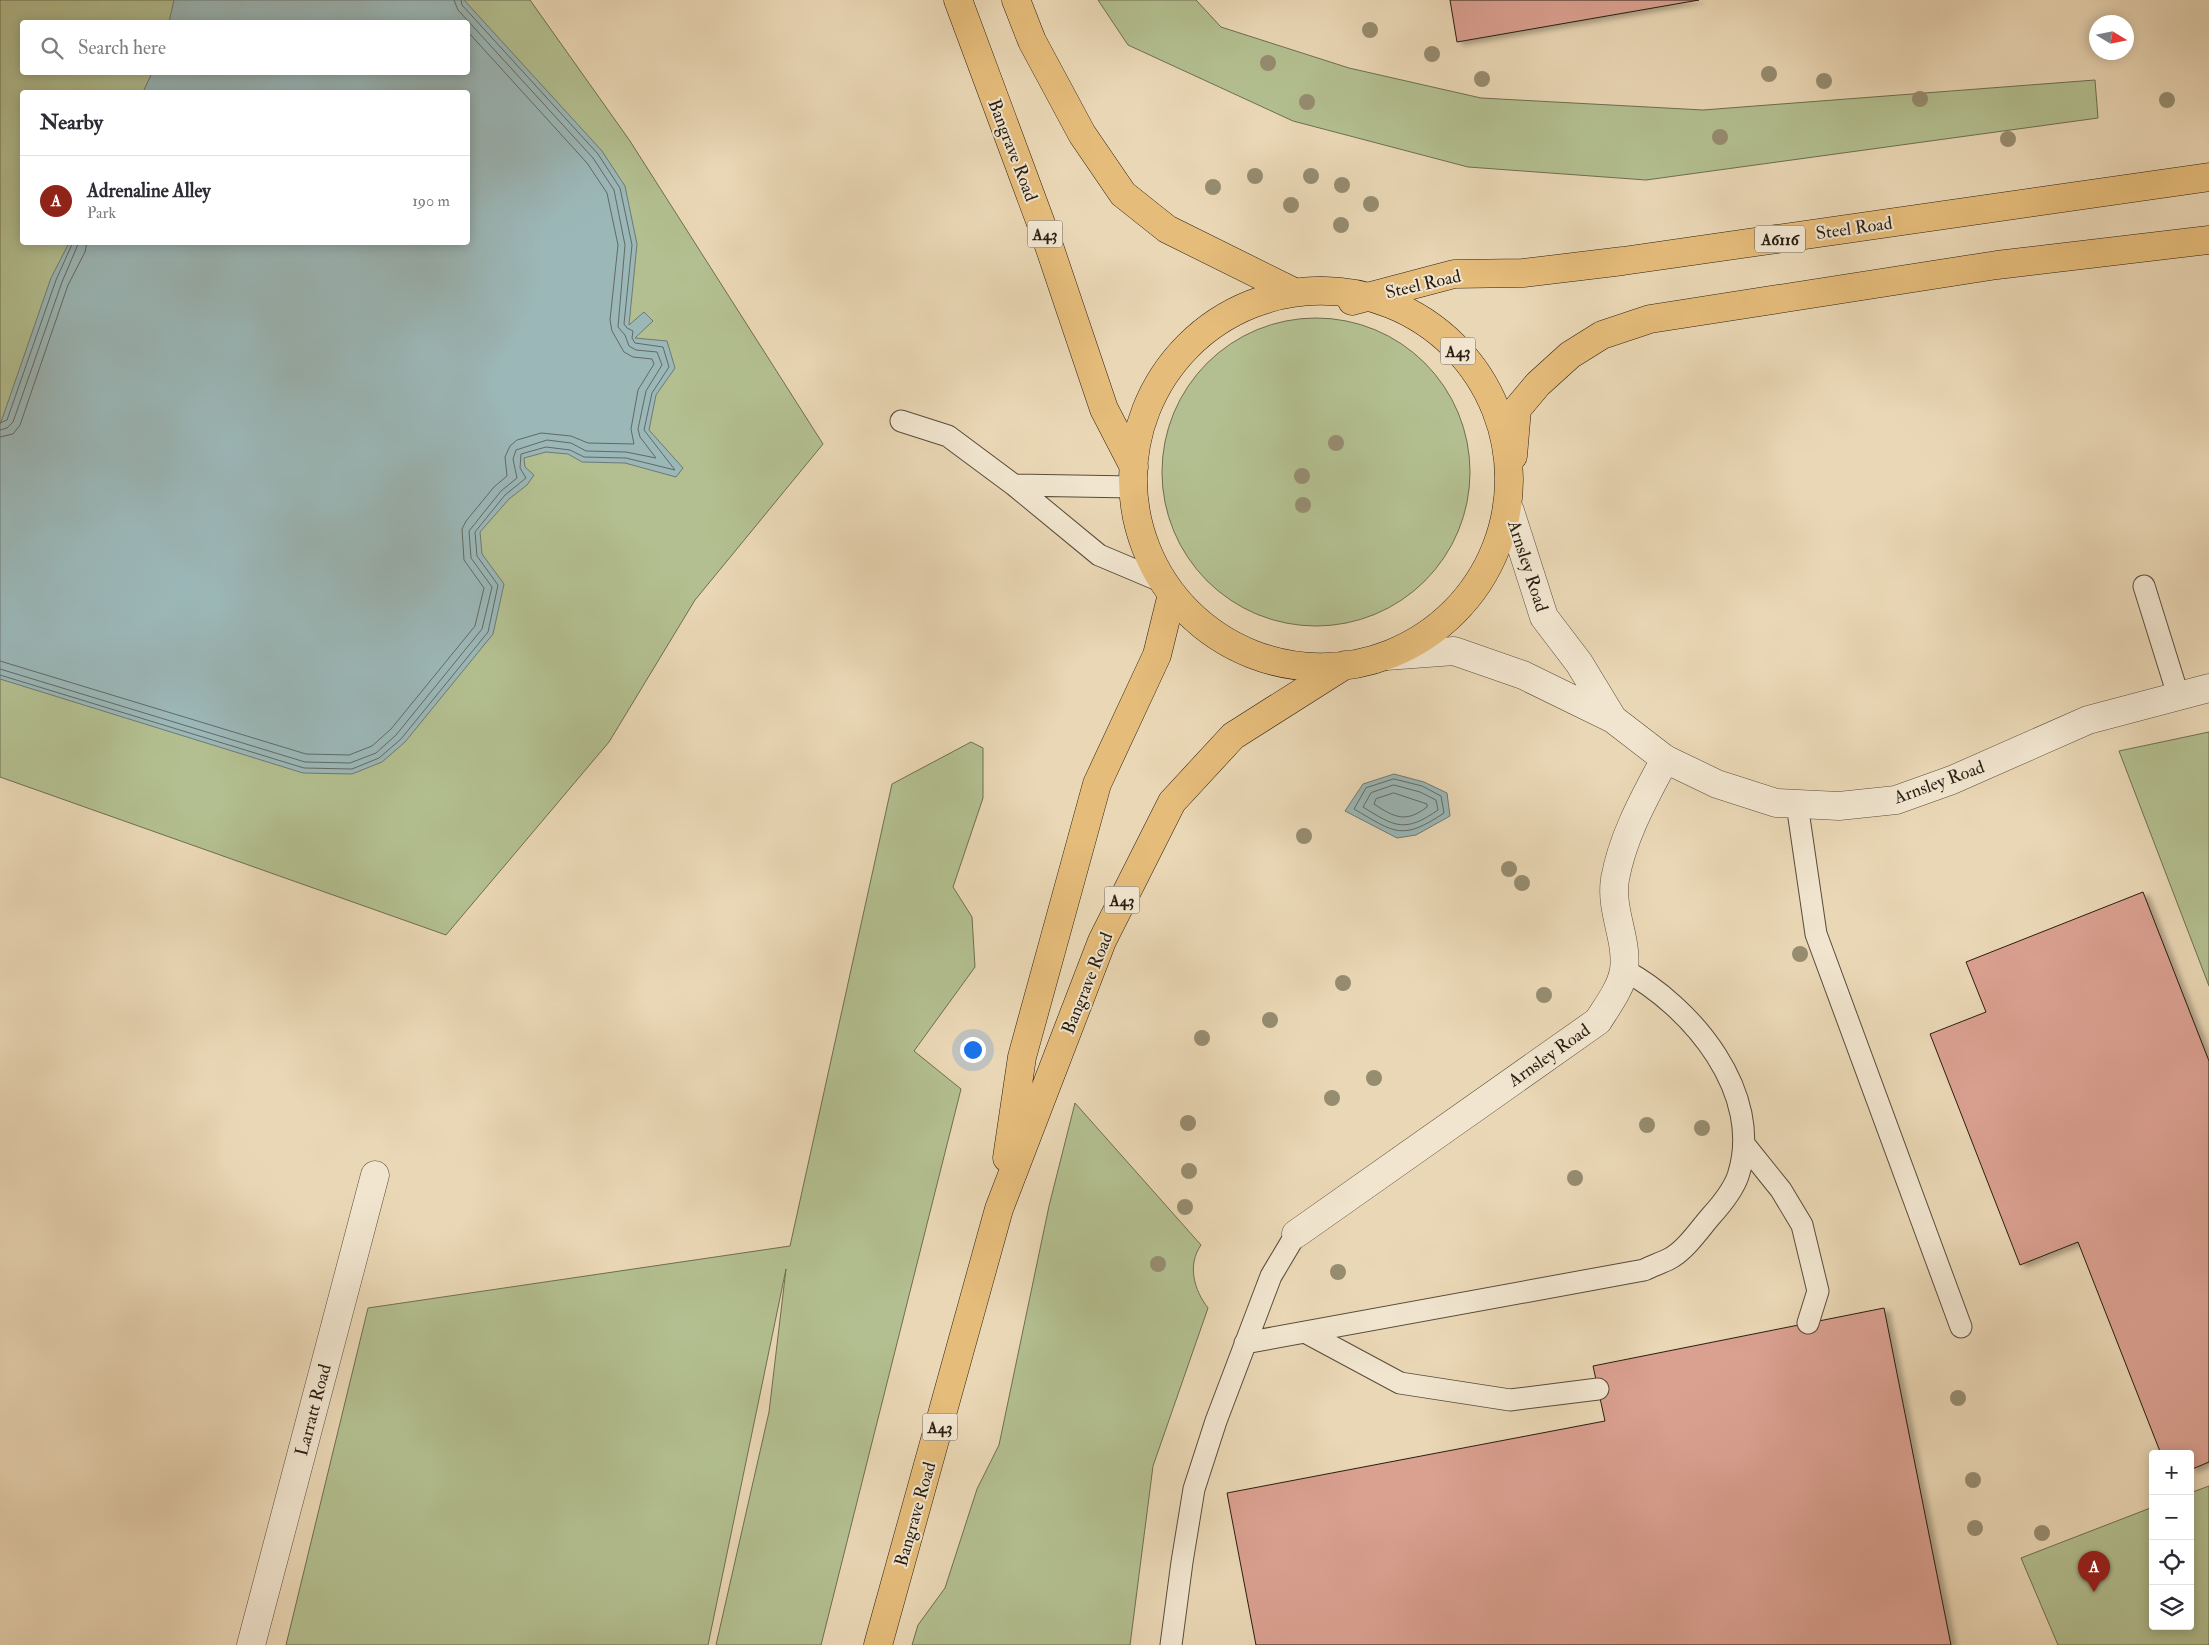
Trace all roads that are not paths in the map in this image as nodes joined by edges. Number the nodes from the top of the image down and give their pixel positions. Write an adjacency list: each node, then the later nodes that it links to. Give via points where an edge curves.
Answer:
1 (958, 0): 9 (main road, Bangrave Road / A43, via 1046,237 1104,409)
2 (1016, 0): 5 (main road, A43, via 1032,41 1082,134 1122,194 1168,229)
3 (2209, 177): 6 (main road, Steel Road / A6116, via 1623,261 1523,273 1454,274)
4 (2209, 240): 8 (main road, via 1987,266 1650,319 1602,335 1570,355 1538,384 1517,409)
5 (1290, 290): 6 (main road, A43); 9 (main road, A43, via 1230,307 1181,345 1150,397)
6 (1352, 301): 8 (main road, A43, via 1411,317 1460,353 1494,400)
7 (901, 421): 10 (lane, via 948,436)
8 (1513, 456): 11 (main road, A43)
9 (1133, 477): 10 (lane); 13 (main road, A43, via 1146,545)
10 (1014, 485): 13 (lane, via 1099,556)
11 (1510, 511): 14 (main road, A43, via 1494,558 1467,600 1430,633); 18 (street, Arnsley Road, via 1544,617 1579,663)
12 (2144, 586): 17 (lane)
13 (1167, 588): 15 (main road, A43, via 1220,638 1280,662); 24 (main road, Bangrave Road / A43, via 1157,655 1097,784 1070,879 1022,1057)
14 (1386, 656): 15 (main road, A43); 18 (street, Arnsley Road, via 1454,651 1523,675)
15 (1345, 665): 24 (main road, Bangrave Road / A43, via 1233,736 1172,802 1102,940)
16 (2209, 688): 17 (street, Arnsley Road)
17 (2178, 695): 20 (street, Arnsley Road, via 2088,720 1952,780 1896,800 1839,806)
18 (1613, 719): 19 (street, Arnsley Road)
19 (1665, 759): 20 (street, Arnsley Road, via 1717,784 1776,803); 21 (street, Arnsley Road, via 1627,835 1615,880 1613,903 1623,947)
20 (1797, 804): 27 (lane, via 1816,934)
21 (1624, 970): 22 (lane, via 1649,983 1693,1024 1716,1056 1735,1090); 25 (street, Arnsley Road, via 1617,990 1598,1021)
22 (1744, 1144): 26 (lane, via 1781,1190 1802,1225 1818,1291); 28 (lane, via 1738,1176 1723,1202 1670,1259 1644,1270)
23 (375, 1175): 31 (street, Larratt Road)
24 (999, 1209): 32 (main road, Bangrave Road / A43)
25 (1296, 1234): 29 (lane, via 1270,1276)
26 (1808, 1323)
27 (1961, 1327)
28 (1305, 1332): 29 (lane); 30 (lane, via 1400,1384 1510,1400)
29 (1245, 1343): 33 (lane, via 1194,1489)
30 (1598, 1389)
31 (251, 1645)
32 (878, 1645)
33 (1171, 1645)

